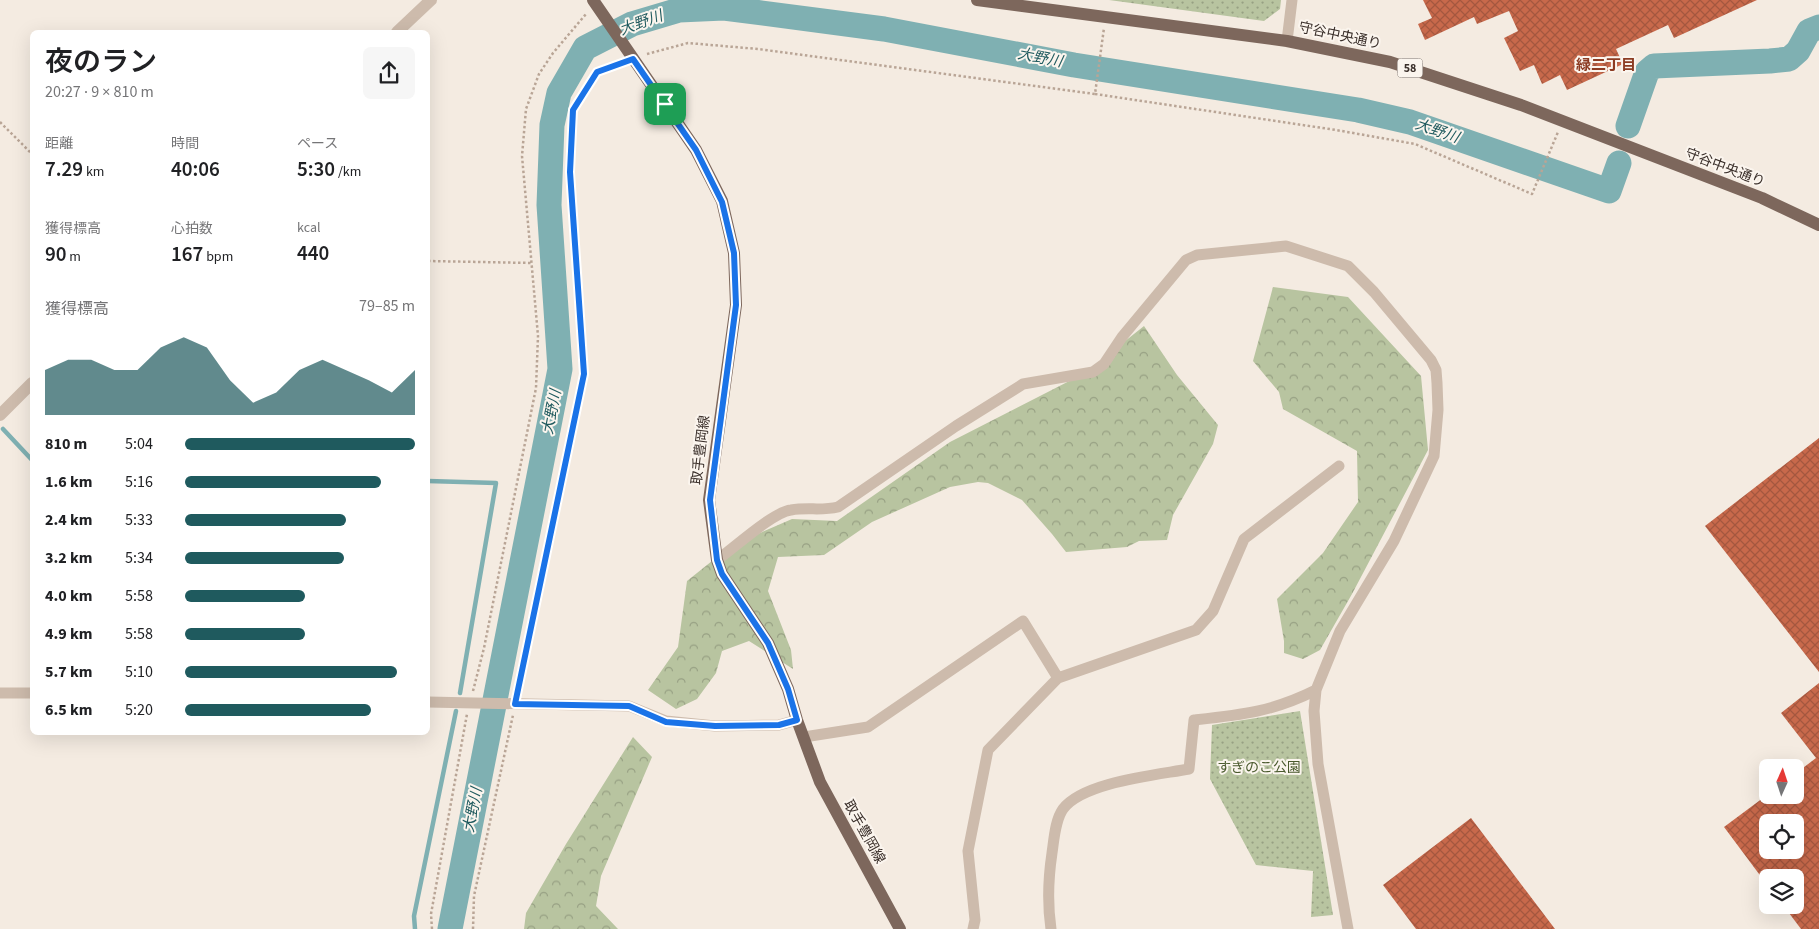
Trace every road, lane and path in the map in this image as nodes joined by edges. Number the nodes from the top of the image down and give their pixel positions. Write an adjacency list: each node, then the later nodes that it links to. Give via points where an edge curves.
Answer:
1 (431, 0): 6 (street)
2 (976, 0): 5 (main road, 守谷中央通り / 58)
3 (1292, 0): 7 (street)
4 (597, 5): 8 (main road, 取手豊岡線); 15 (path, via 553,53 539,74 526,110 522,156)
5 (1105, 17): 7 (main road, 守谷中央通り / 58); 9 (path)
6 (399, 30)
7 (1287, 40): 13 (main road, 守谷中央通り / 58, via 1390,62 1521,105 1762,198)
8 (630, 54): 9 (path, via 688,43 758,49); 19 (main road, 取手豊岡線, via 696,150 722,202 734,253 736,305 710,500); 26 (path, via 597,72 573,110 570,172 584,374)
9 (1095, 94): 11 (path, via 1415,144 1532,194)
10 (0, 122): 12 (path)
11 (1551, 147)
12 (30, 152)
13 (1819, 225)
14 (430, 261): 15 (path)
15 (532, 263): 25 (path, via 538,336 536,388 484,648)
16 (30, 385): 17 (street)
17 (0, 415)
18 (1339, 466): 20 (street, via 1244,539 1213,610 1196,630)
19 (717, 560): 21 (street, via 777,515 790,510 822,511 838,507 1023,384 1093,372 1104,364 1122,337 1186,260 1197,255 1286,246 1348,266 1431,360 1437,383 1434,456 1394,541 1340,631); 27 (main road, 取手豊岡線, via 722,574 768,643 788,689)
20 (1058, 678): 28 (street, via 1023,621 868,727); 32 (street, via 988,750 968,851 975,920)
21 (1316, 690): 33 (street, via 1258,713 1194,720 1189,769 1103,786 1080,795 1063,809 1055,835 1047,889); 34 (street, via 1318,764)
22 (0, 693): 23 (street)
23 (30, 694)
24 (430, 702): 25 (street)
25 (469, 703): 26 (street); 29 (path, via 431,914)
26 (515, 704): 27 (street, via 629,706 666,722 715,726 779,725); 30 (path, via 474,896)
27 (797, 720): 28 (main road, 取手豊岡線)
28 (804, 737): 31 (main road, 取手豊岡線, via 820,782)
29 (432, 929)
30 (473, 929)
31 (900, 929)
32 (973, 929)
33 (1051, 929)
34 (1348, 929)

